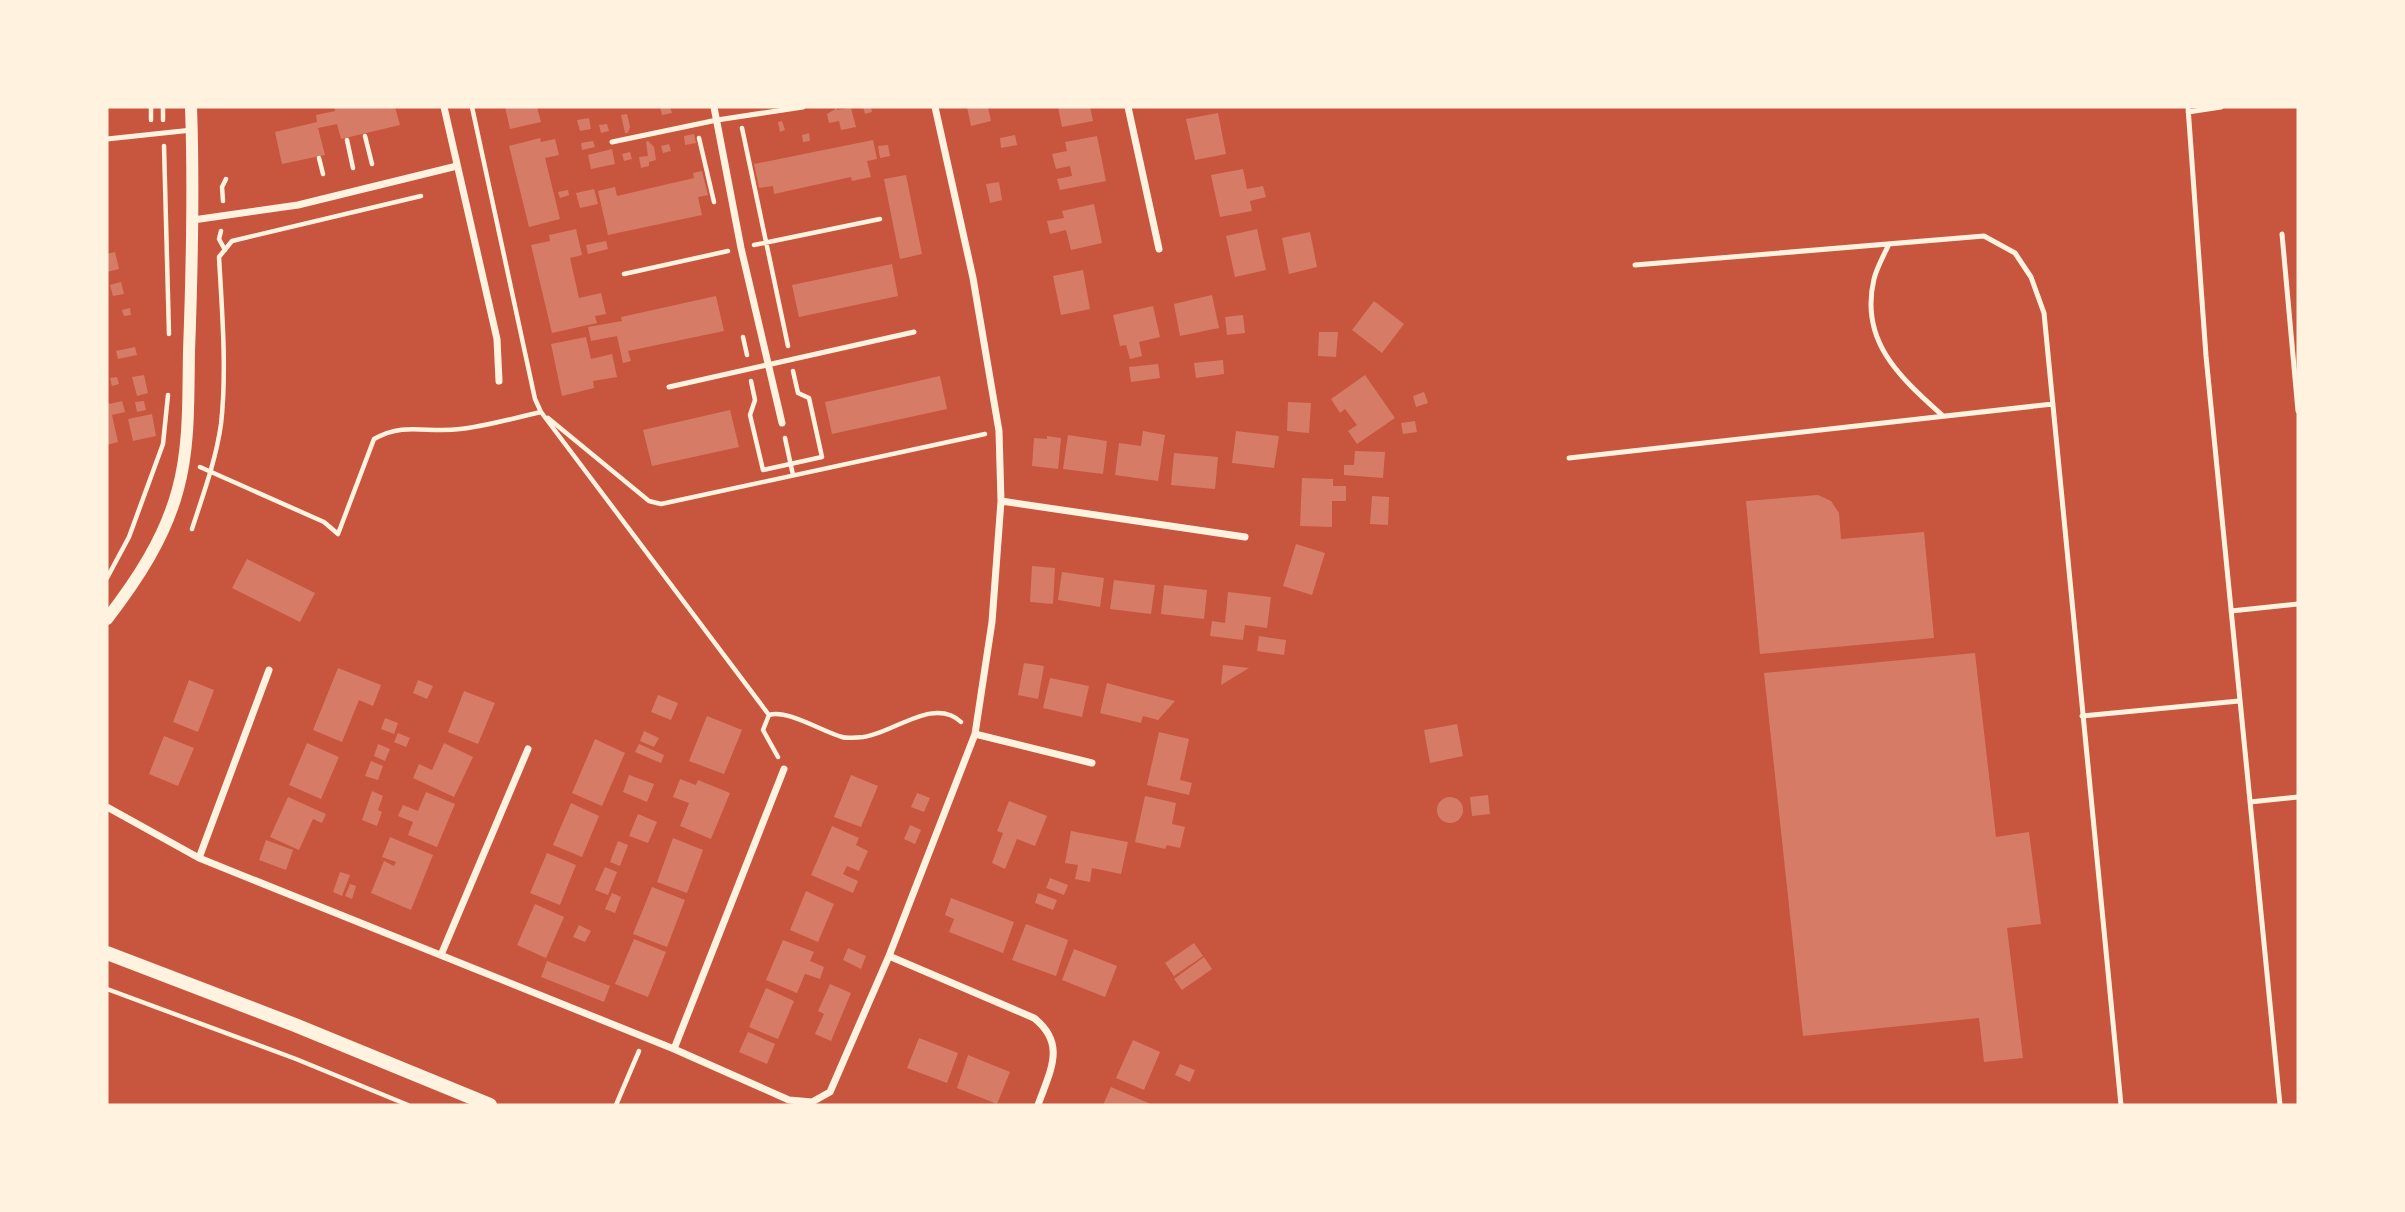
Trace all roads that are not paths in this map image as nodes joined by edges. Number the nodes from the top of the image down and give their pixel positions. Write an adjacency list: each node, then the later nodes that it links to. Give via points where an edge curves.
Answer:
1 (191, 107): 10 (street)
2 (444, 107): 13 (street)
3 (714, 107): 9 (street)
4 (803, 107): 9 (lane)
5 (935, 107): 28 (street, via 999,431)
6 (1128, 107): 17 (street)
7 (2221, 107): 8 (lane)
8 (2188, 109): 31 (lane)
9 (717, 120): 12 (lane); 20 (street)
10 (192, 130): 11 (lane); 14 (street)
11 (107, 139)
12 (612, 142)
13 (457, 166): 14 (street, via 298,205); 21 (street, via 497,339)
14 (193, 220): 32 (street, via 187,432 178,489 136,580)
15 (2282, 234): 24 (lane)
16 (1889, 244): 18 (lane); 23 (lane, via 1984,236 2015,253 2032,277 2044,313); 25 (lane, via 1870,303 1873,331 1888,361)
17 (1159, 249)
18 (1635, 265)
19 (914, 332): 20 (lane)
20 (768, 366): 22 (lane); 26 (street)
21 (499, 381)
22 (669, 387)
23 (2053, 404): 25 (lane); 35 (lane)
24 (2298, 411)
25 (1943, 416): 27 (lane)
26 (782, 423)
27 (1569, 458)
28 (1001, 500): 29 (street); 36 (street, via 992,622)
29 (1245, 537)
30 (2298, 604): 31 (lane)
31 (2231, 611): 34 (lane)
32 (107, 619)
33 (269, 670): 43 (street)
34 (2239, 701): 35 (lane); 41 (lane)
35 (2082, 716): 50 (lane)
36 (975, 734): 38 (street); 46 (street)
37 (528, 749): 45 (street)
38 (1092, 764)
39 (784, 769): 47 (street)
40 (2298, 797): 41 (lane)
41 (2250, 802): 51 (lane)
42 (107, 807): 43 (street)
43 (199, 858): 45 (street)
44 (107, 953): 48 (main road)
45 (441, 955): 47 (street)
46 (889, 956): 47 (street, via 830,1092 812,1101 789,1100); 49 (street, via 1034,1018 1046,1028 1053,1042 1053,1065)
47 (674, 1049)
48 (490, 1105)
49 (1038, 1105)
50 (2121, 1105)
51 (2280, 1105)

